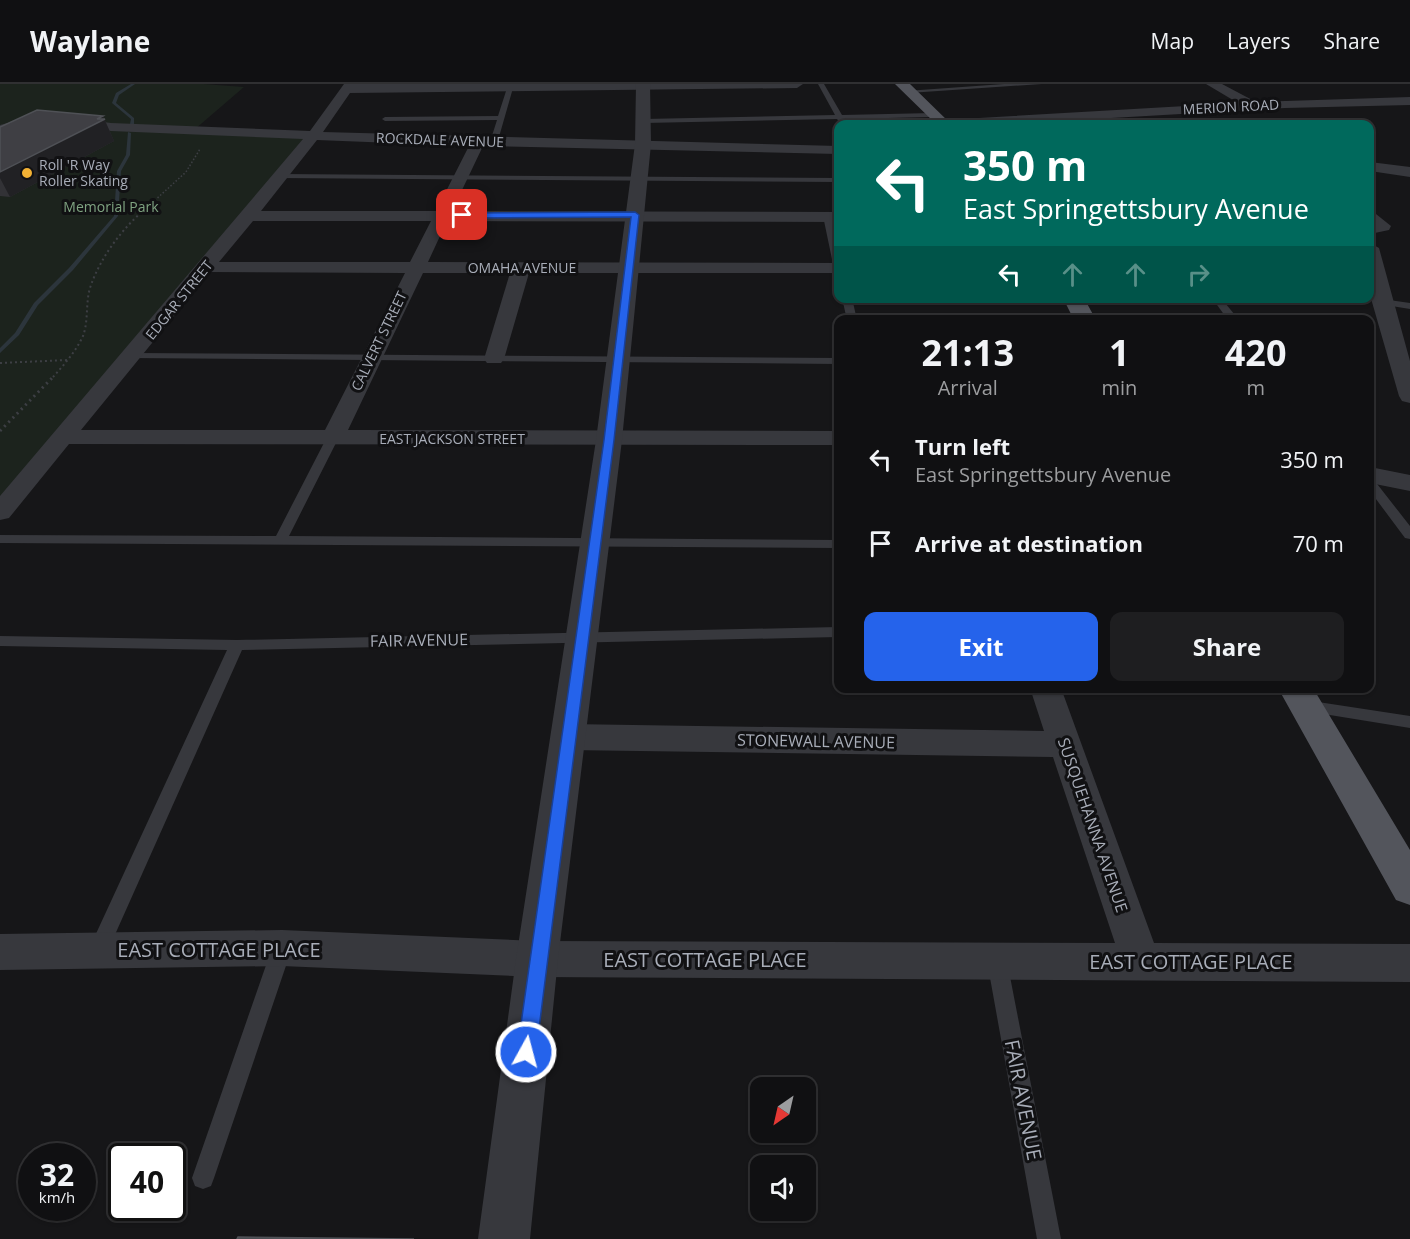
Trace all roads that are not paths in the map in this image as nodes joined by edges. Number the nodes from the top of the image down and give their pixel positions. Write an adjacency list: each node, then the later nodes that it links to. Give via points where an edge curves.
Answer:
1 (797, 84): 6 (street)
2 (821, 84): 13 (lane)
3 (1039, 84): 9 (lane)
4 (1212, 84): 12 (street)
5 (643, 85): 6 (street); 7 (street); 21 (street)
6 (736, 85)
7 (541, 86): 10 (street)
8 (349, 87): 10 (street); 23 (street, EDGAR STREET)
9 (906, 87): 19 (main road)
10 (510, 88): 14 (lane)
11 (1410, 101): 12 (street, MERION ROAD)
12 (1253, 106): 15 (street); 20 (street, MERION ROAD)
13 (838, 117): 17 (lane); 18 (lane); 21 (lane)
14 (501, 118): 16 (lane); 24 (lane)
15 (1270, 118)
16 (385, 119)
17 (841, 120)
18 (914, 120)
19 (939, 120)
20 (961, 120)
21 (644, 121): 25 (street)
22 (0, 129): 23 (street, ROCKDALE AVENUE, via 42,118 111,127)
23 (314, 135): 24 (street, ROCKDALE AVENUE); 29 (street, EDGAR STREET)
24 (486, 142): 25 (street, ROCKDALE AVENUE); 30 (street, CALVERT STREET)
25 (643, 144): 26 (street, ROCKDALE AVENUE); 31 (street)
26 (834, 150)
27 (1374, 168): 28 (street)
28 (1410, 172)
29 (280, 176): 30 (lane); 34 (street, EDGAR STREET)
30 (460, 177): 31 (lane); 35 (street, CALVERT STREET)
31 (640, 177): 32 (lane); 33 (street)
32 (834, 180)
33 (635, 215): 35 (street); 36 (street); 41 (street)
34 (248, 216): 35 (street); 38 (street, EDGAR STREET)
35 (441, 216): 39 (street, CALVERT STREET)
36 (833, 217)
37 (834, 266): 41 (street, OMAHA AVENUE)
38 (206, 267): 39 (street, OMAHA AVENUE); 47 (street, EDGAR STREET)
39 (415, 268): 40 (street, OMAHA AVENUE); 48 (street, CALVERT STREET)
40 (520, 268): 41 (street, OMAHA AVENUE); 49 (street)
41 (629, 268): 50 (street)
42 (1374, 274): 43 (street)
43 (1377, 294): 45 (lane); 52 (street)
44 (1220, 303): 46 (lane)
45 (1410, 306)
46 (1230, 315)
47 (133, 356): 48 (lane); 53 (street, EDGAR STREET)
48 (370, 358): 49 (lane); 55 (street, CALVERT STREET)
49 (494, 358): 50 (lane)
50 (618, 359): 51 (lane); 56 (street)
51 (834, 361)
52 (1410, 396)
53 (65, 437): 55 (street, EAST JACKSON STREET); 60 (street, EDGAR STREET)
54 (834, 438): 56 (street, EAST JACKSON STREET)
55 (332, 439): 56 (street, EAST JACKSON STREET); 63 (lane, CALVERT STREET)
56 (609, 440): 64 (street)
57 (1374, 476): 58 (street)
58 (1410, 483)
59 (1374, 488): 61 (lane)
60 (0, 512)
61 (1410, 535)
62 (0, 539): 63 (lane)
63 (281, 540): 64 (lane)
64 (594, 540): 65 (lane); 67 (street)
65 (834, 544)
66 (834, 632): 67 (lane, FAIR AVENUE)
67 (581, 637): 69 (lane, FAIR AVENUE); 73 (street)
68 (0, 641): 69 (lane, FAIR AVENUE)
69 (237, 645): 77 (lane)
70 (1047, 693): 74 (street, SUSQUEHANNA AVENUE)
71 (1300, 697): 72 (lane); 75 (main road)
72 (1410, 722)
73 (568, 737): 74 (street, STONEWALL AVENUE); 79 (street)
74 (1064, 744): 81 (street, SUSQUEHANNA AVENUE)
75 (1410, 887)
76 (282, 948): 77 (street, EAST COTTAGE PLACE); 79 (street, EAST COTTAGE PLACE); 83 (lane)
77 (98, 951): 78 (street, EAST COTTAGE PLACE)
78 (0, 952)
79 (537, 959): 80 (street, EAST COTTAGE PLACE); 84 (street)
80 (997, 961): 81 (street, EAST COTTAGE PLACE); 85 (lane, FAIR AVENUE)
81 (1141, 962): 82 (street, EAST COTTAGE PLACE)
82 (1410, 963)
83 (203, 1178)
84 (504, 1239)
85 (1049, 1239)

